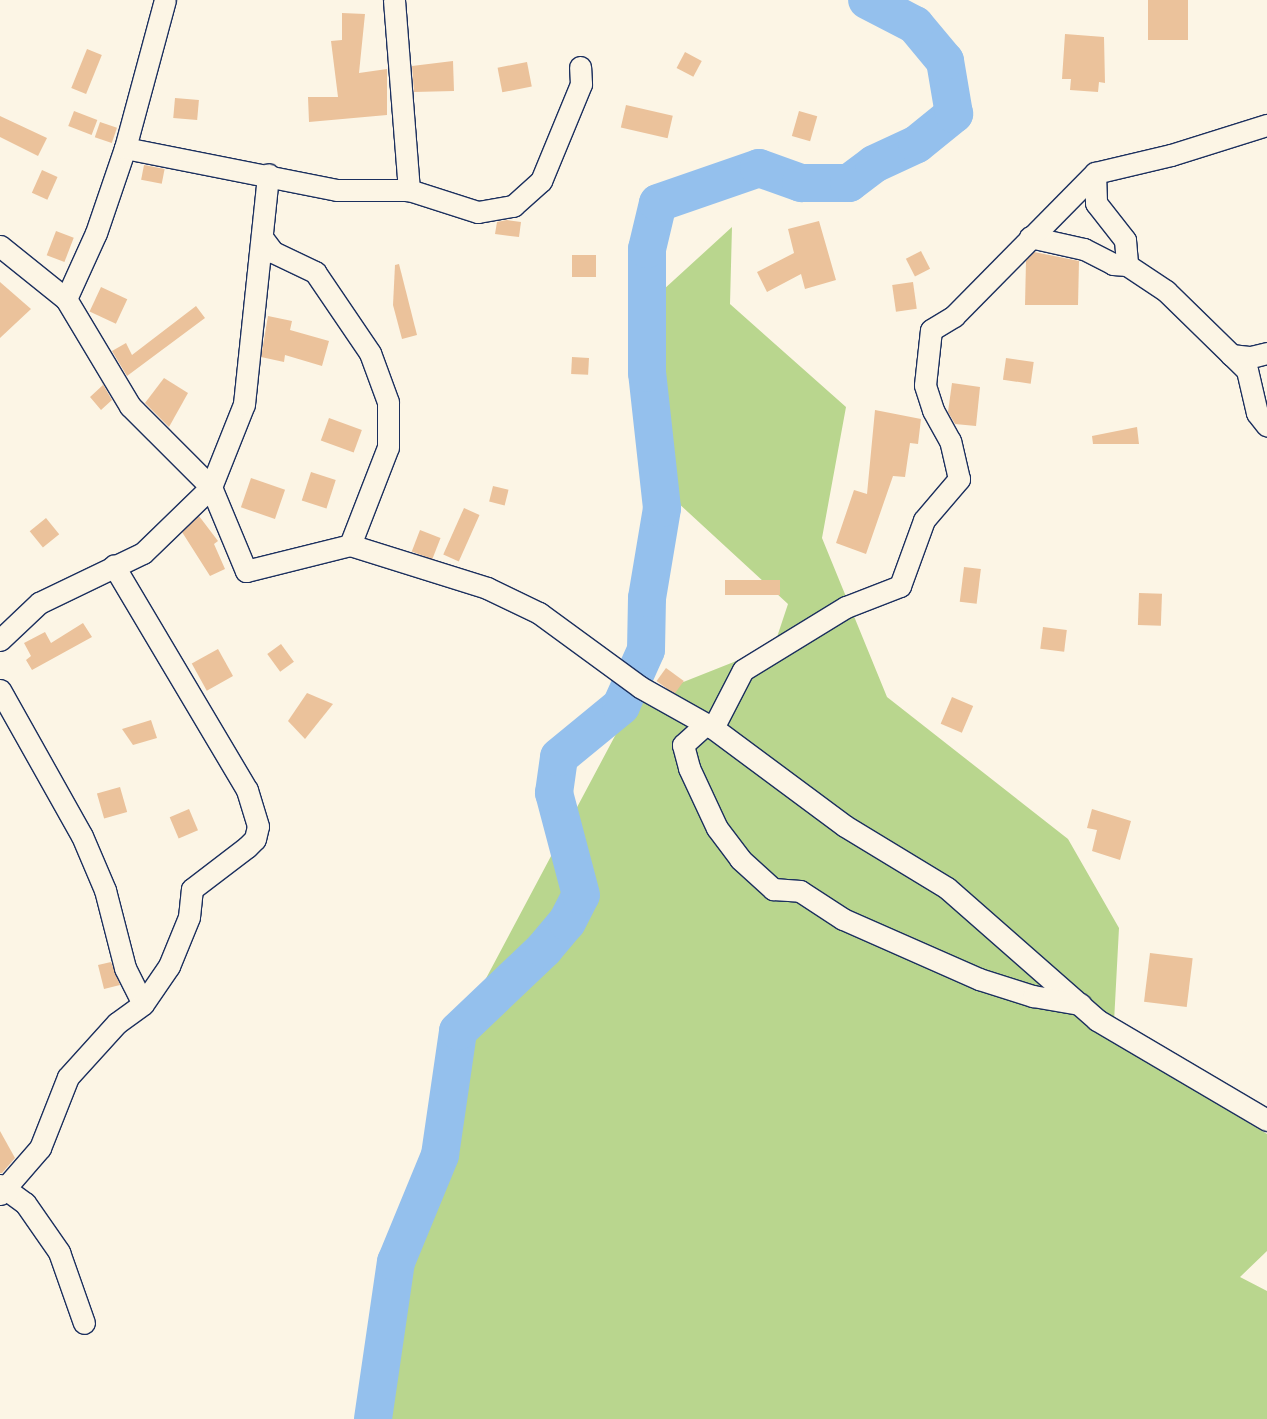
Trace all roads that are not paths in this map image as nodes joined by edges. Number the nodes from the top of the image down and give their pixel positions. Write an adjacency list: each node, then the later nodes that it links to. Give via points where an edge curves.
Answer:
1 (165, 0): 5 (street)
2 (394, 0): 8 (street)
3 (580, 67): 8 (street, via 581,84 541,181 513,206 478,212)
4 (1265, 124): 6 (street, via 1171,156)
5 (125, 148): 7 (street); 13 (street, via 96,233)
6 (1095, 173): 9 (street); 12 (street, via 1096,203 1126,240)
7 (268, 174): 8 (street, via 337,190); 10 (street)
8 (409, 190)
9 (1030, 236): 12 (street, via 1084,249 1113,264); 22 (street, via 954,316 931,330 925,385 932,410 950,440 959,479 924,520 900,586 846,607 743,670)
10 (264, 240): 17 (street, via 244,404); 18 (street, via 273,252 315,272 370,353 388,402 388,448)
11 (0, 246): 13 (street)
12 (1127, 265): 15 (street, via 1166,290)
13 (66, 299): 17 (street, via 130,406)
14 (1267, 353): 15 (street, via 1251,357)
15 (1232, 355): 16 (street, via 1246,370 1256,413)
16 (1267, 426)
17 (211, 487): 18 (street, via 246,571); 19 (street, via 144,553)
18 (350, 545): 22 (street, via 487,588 522,605 633,681)
19 (114, 566): 20 (street, via 39,603); 23 (street, via 248,790 258,826 255,839 248,847 192,889 179,947)
20 (0, 640)
21 (0, 690): 23 (street, via 82,836 104,890 125,968)
22 (709, 726): 24 (street, via 845,826 947,888); 24 (street, via 683,745 689,768 717,828 740,859 773,889 800,891 843,919 978,979 1033,996)
23 (143, 1004): 26 (street, via 117,1023 68,1077 40,1148)
24 (1080, 1004): 25 (street, via 1098,1020)
25 (1267, 1120)
26 (2, 1189): 27 (street, via 25,1203 59,1252)
27 (84, 1323)

